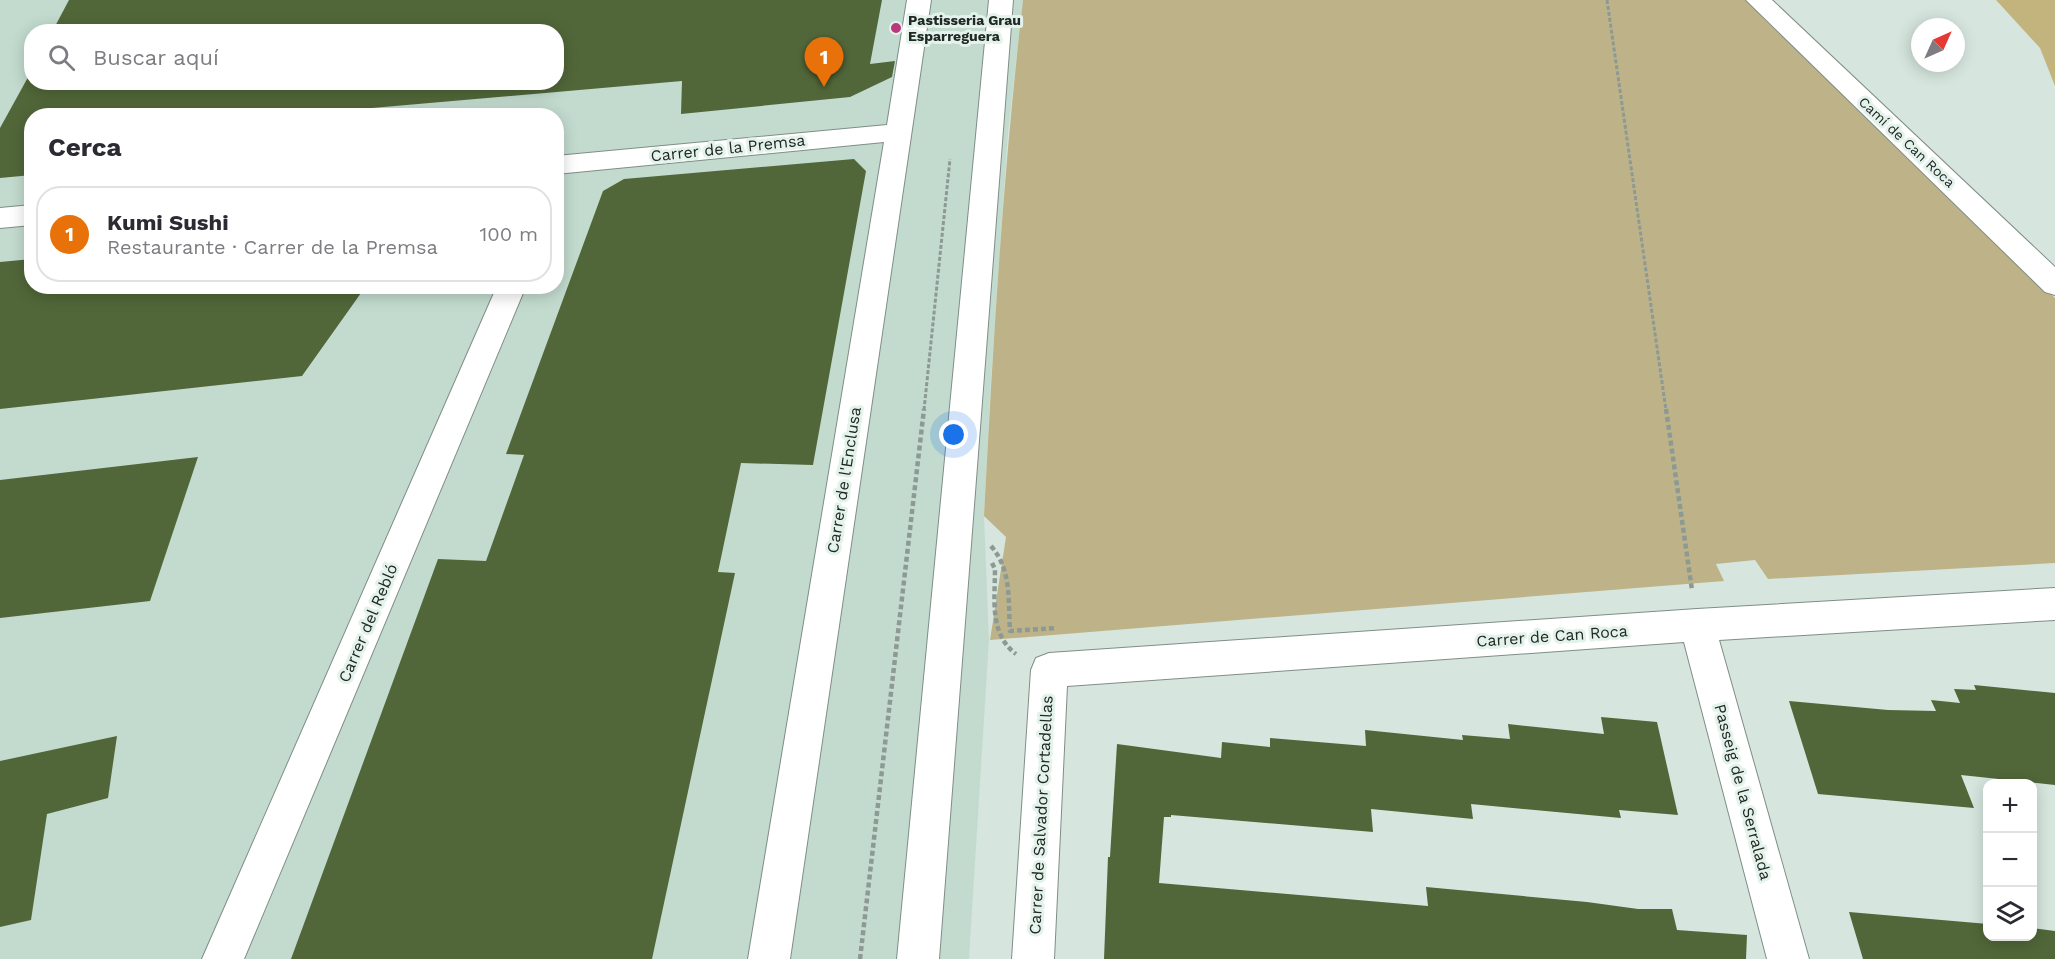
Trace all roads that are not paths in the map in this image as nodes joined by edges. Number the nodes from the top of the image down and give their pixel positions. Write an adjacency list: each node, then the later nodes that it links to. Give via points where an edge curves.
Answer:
1 (919, 0): 4 (street, Carrer de l'Enclusa)
2 (1001, 0): 15 (street)
3 (1758, 0): 8 (street, Camí de Can Roca)
4 (899, 132): 5 (street, Carrer de la Premsa); 14 (street, Carrer de l'Enclusa)
5 (564, 170)
6 (24, 216): 7 (street)
7 (0, 218)
8 (2055, 284)
9 (509, 294): 13 (street, Carrer del Rebló)
10 (2055, 604): 11 (street, Carrer de Can Roca)
11 (1697, 626): 12 (street, Carrer de Can Roca); 17 (street, Passeig de la Serralada)
12 (1049, 670): 16 (street, Carrer de Salvador Cortadellas)
13 (223, 959)
14 (769, 959)
15 (918, 959)
16 (1033, 959)
17 (1788, 959)

